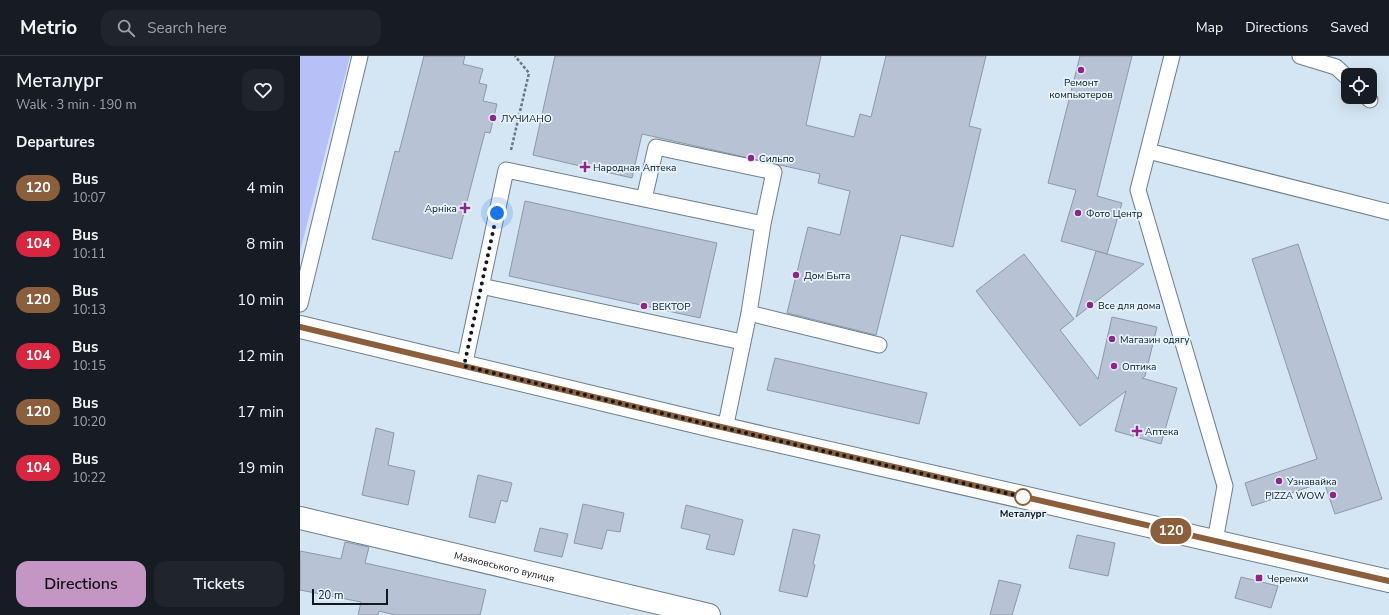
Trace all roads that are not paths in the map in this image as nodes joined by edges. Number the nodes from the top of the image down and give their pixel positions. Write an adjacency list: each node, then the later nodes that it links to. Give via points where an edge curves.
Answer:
1 (360, 56): 10 (lane)
2 (1172, 56): 5 (lane)
3 (1300, 56): 4 (lane, via 1336,67)
4 (1341, 72)
5 (1148, 150): 7 (lane); 18 (lane, via 1138,190 1225,486)
6 (644, 199): 8 (lane); 8 (lane, via 656,147 774,172); 9 (lane, via 506,170)
7 (1389, 212)
8 (763, 224): 11 (lane)
9 (481, 286): 13 (lane); 15 (lane)
10 (300, 304)
11 (749, 313): 13 (lane); 14 (lane)
12 (300, 327): 15 (street)
13 (742, 342): 16 (lane)
14 (879, 345)
15 (464, 366): 16 (street)
16 (725, 429): 18 (street)
17 (300, 518): 20 (street, Маяковського вулиця)
18 (1215, 541): 19 (street)
19 (1389, 581)
20 (709, 615)

